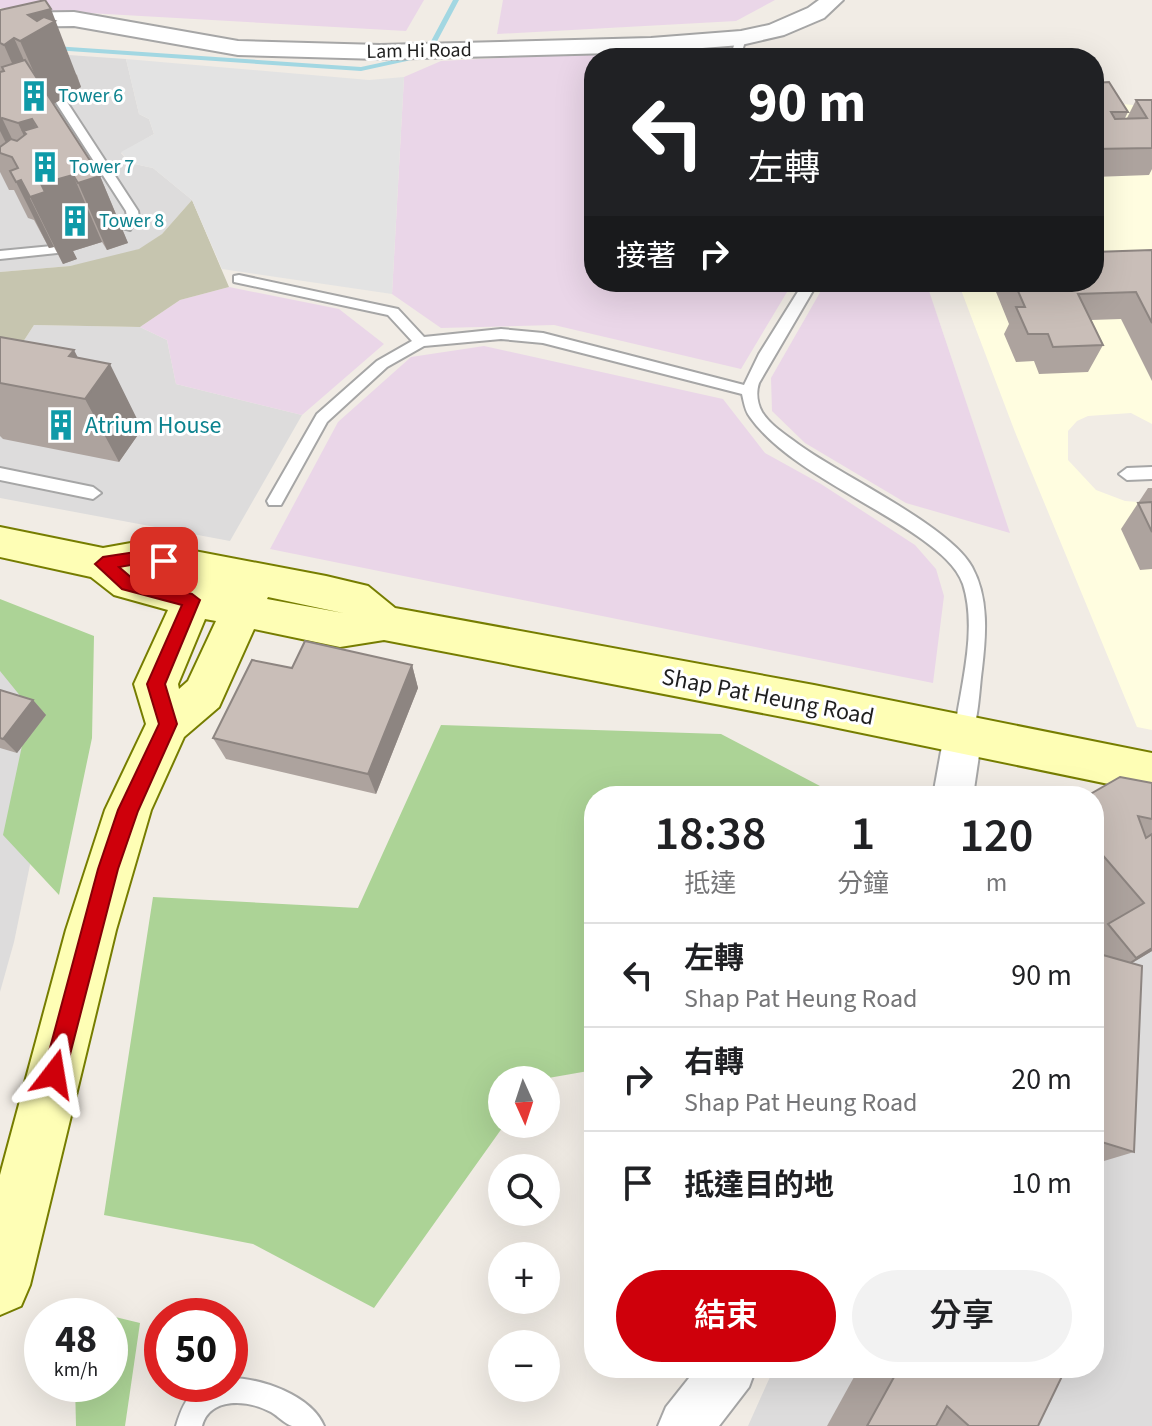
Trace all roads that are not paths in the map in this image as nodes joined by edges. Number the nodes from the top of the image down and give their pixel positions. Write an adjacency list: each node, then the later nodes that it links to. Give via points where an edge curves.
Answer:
1 (832, 0): 3 (street, Lam Hi Road)
2 (0, 20): 3 (street, Lam Hi Road, via 74,19 238,48)
3 (738, 48)
4 (61, 101): 5 (lane, via 132,211)
5 (125, 227)
6 (52, 250): 7 (lane)
7 (0, 255)
8 (239, 279): 10 (lane, via 393,312)
9 (805, 292): 11 (lane)
10 (421, 342): 11 (lane, via 501,334 543,338); 16 (lane, via 382,364 322,418)
11 (749, 391): 21 (lane, via 757,419 783,443 925,532 964,569 976,603 976,629)
12 (1152, 473): 14 (lane)
13 (0, 474): 15 (lane)
14 (1127, 474)
15 (93, 493)
16 (275, 501)
17 (0, 542): 18 (main road, Shap Pat Heung Road, via 103,564 128,584)
18 (200, 584): 19 (main road, Shap Pat Heung Road); 20 (main road, via 156,684)
19 (249, 595): 20 (main road, via 204,694); 21 (main road, Shap Pat Heung Road, via 340,630 384,623)
20 (168, 724): 24 (main road, via 128,810 108,869)
21 (963, 735): 22 (main road, Shap Pat Heung Road); 23 (street)
22 (1152, 773)
23 (955, 786)
24 (0, 1285)
25 (722, 1378): 28 (street)
26 (189, 1426): 27 (lane, via 194,1408 219,1392 247,1390 298,1413)
27 (311, 1426)
28 (685, 1426)

